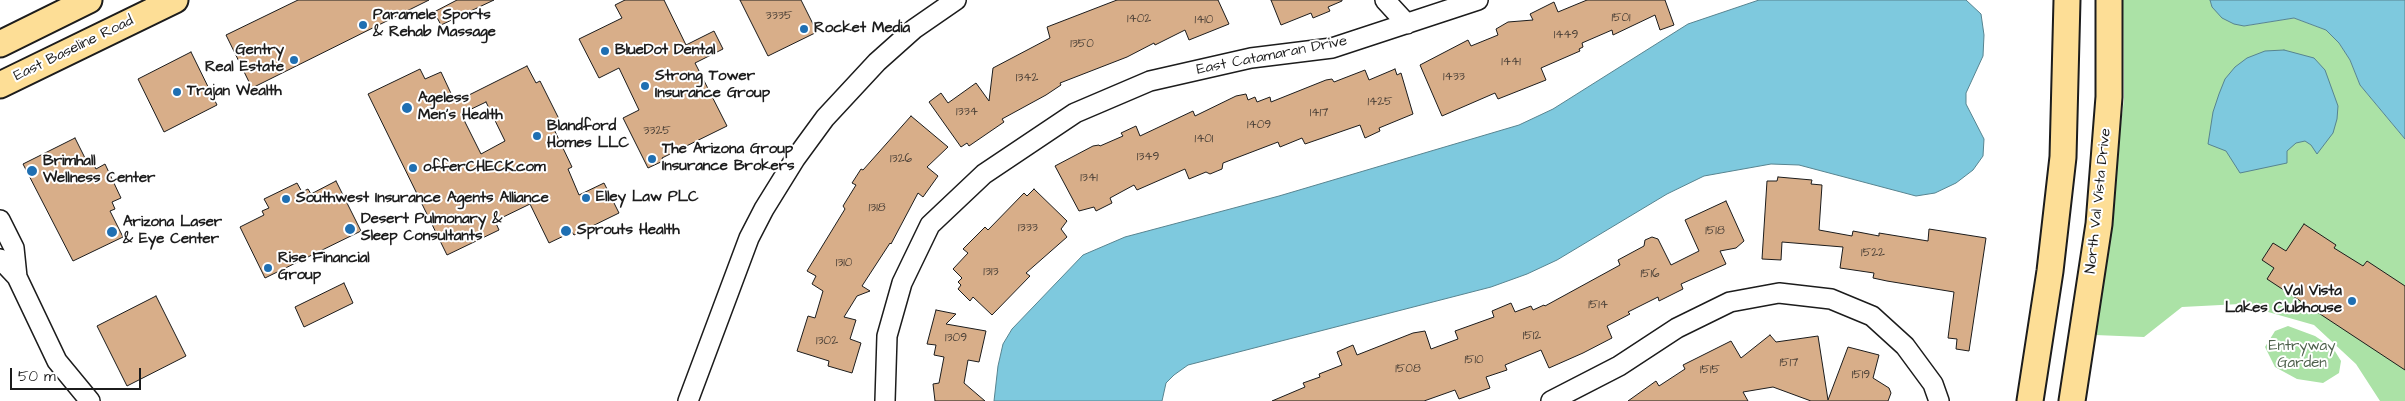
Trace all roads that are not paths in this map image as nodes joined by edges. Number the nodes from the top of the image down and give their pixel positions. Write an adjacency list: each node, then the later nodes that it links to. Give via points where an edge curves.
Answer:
1 (89, 0): 10 (main road)
2 (175, 0): 11 (main road, East Baseline Road)
3 (956, 0): 16 (street, via 914,29 877,62 825,118 795,159 749,238)
4 (1385, 0): 9 (street)
5 (1404, 0): 9 (street)
6 (1478, 0): 9 (street, East Catamaran Drive)
7 (2067, 0): 20 (main road, via 2064,157)
8 (2108, 0): 21 (main road, North Val Vista Drive, via 2109,97 2099,224)
9 (1407, 24): 17 (street, East Catamaran Drive, via 1332,48 1251,58 1150,81 1075,113 984,174 930,225 902,283 887,336)
10 (0, 44)
11 (0, 85)
12 (0, 220): 14 (street, via 14,248)
13 (0, 259): 14 (street)
14 (17, 277): 15 (street, via 57,361)
15 (90, 401)
16 (688, 401)
17 (885, 401)
18 (1551, 401): 19 (street, via 1619,366 1677,328 1730,302 1779,292 1831,299 1872,316 1905,346 1932,384)
19 (1939, 401)
20 (2030, 401)
21 (2072, 401)

